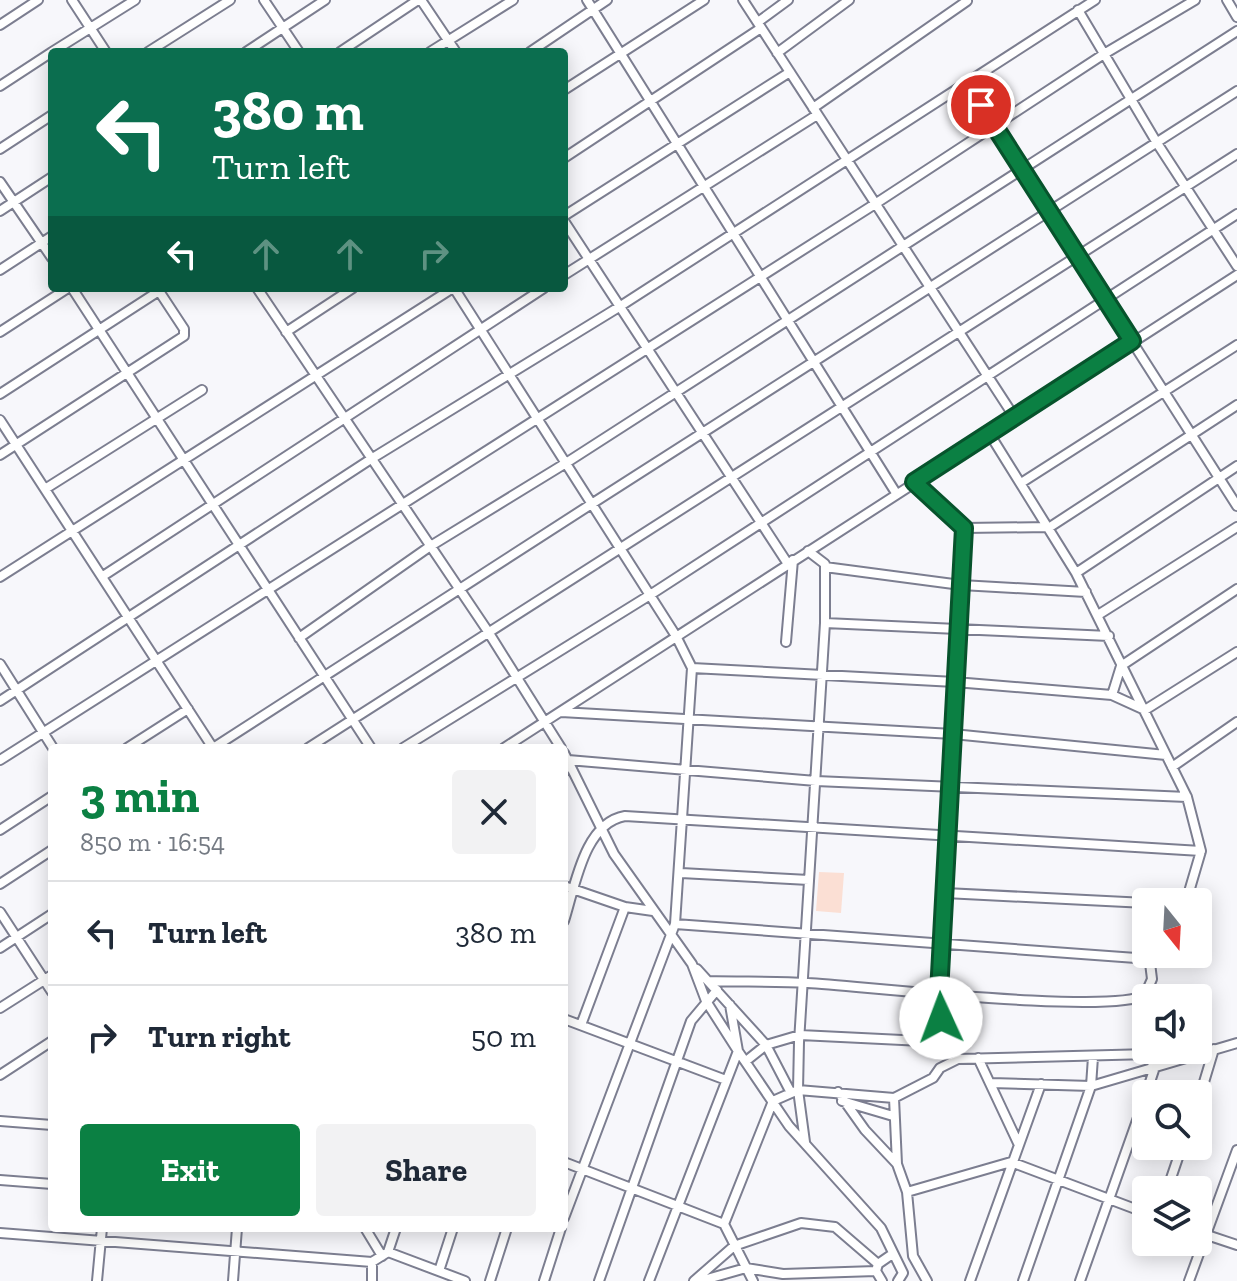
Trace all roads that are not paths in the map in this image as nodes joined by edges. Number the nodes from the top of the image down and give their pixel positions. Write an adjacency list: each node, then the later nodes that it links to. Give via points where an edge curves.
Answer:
1 (38, 0): 22 (street)
2 (72, 0): 24 (street)
3 (135, 0): 24 (street)
4 (230, 0): 30 (street)
5 (264, 0): 25 (street)
6 (325, 0): 25 (street)
7 (420, 0): 27 (street); 33 (street)
8 (513, 0): 27 (street)
9 (587, 0): 19 (street)
10 (607, 0): 19 (street)
11 (704, 0): 37 (street)
12 (743, 0): 23 (street)
13 (788, 0): 23 (street)
14 (849, 0): 38 (street)
15 (1095, 0): 20 (street)
16 (1195, 0): 39 (street)
17 (1227, 0): 21 (street)
18 (967, 1): 48 (street)
19 (593, 9): 36 (street); 37 (street)
20 (1078, 10): 39 (street); 42 (street)
21 (1237, 17)
22 (0, 25)
23 (760, 25): 38 (street); 47 (street)
24 (90, 28): 28 (street); 29 (street)
25 (283, 28): 31 (street); 32 (street)
26 (1237, 31): 46 (street)
27 (449, 40): 34 (street); 35 (street)
28 (58, 48)
29 (103, 48)
30 (154, 48)
31 (252, 48)
32 (296, 48)
33 (346, 48)
34 (436, 48)
35 (454, 48)
36 (536, 48)
37 (620, 53): 44 (street); 47 (street)
38 (777, 53): 41 (street)
39 (1104, 54): 46 (street); 50 (street)
40 (48, 55): 43 (street)
41 (790, 72): 48 (street); 51 (street)
42 (967, 83): 50 (street); 56 (street)
43 (0, 86)
44 (568, 87)
45 (1237, 91): 52 (street)
46 (1131, 99): 52 (street); 57 (street)
47 (650, 100): 51 (street); 55 (street)
48 (815, 112): 56 (street); 60 (street)
49 (48, 118): 53 (street)
50 (994, 127): 57 (street); 63 (street)
51 (678, 142): 60 (street); 67 (street)
52 (1157, 143): 61 (street); 65 (street)
53 (0, 149)
54 (1237, 154): 61 (street)
55 (568, 155)
56 (848, 161): 63 (street); 70 (street)
57 (1020, 169): 65 (street); 73 (street)
58 (48, 180): 62 (street)
59 (0, 182): 62 (street)
60 (706, 187): 70 (street); 76 (street)
61 (1187, 189): 69 (street); 75 (street)
62 (14, 202): 64 (street); 72 (street)
63 (875, 204): 73 (street); 80 (street)
64 (0, 211)
65 (1048, 213): 75 (street); 82 (street)
66 (1237, 214): 69 (street)
67 (568, 215)
68 (568, 225): 76 (street)
69 (1214, 229): 77 (street); 92 (street)
70 (734, 233): 80 (street); 93 (street)
71 (48, 239): 72 (street)
72 (41, 243): 74 (street); 78 (street)
73 (903, 247): 82 (street); 94 (street)
74 (48, 253)
75 (1075, 256): 92 (street); 99 (street)
76 (588, 260): 79 (street); 93 (street)
77 (1237, 266)
78 (0, 270)
79 (568, 272)
80 (760, 275): 94 (street); 102 (street)
81 (1237, 275): 100 (street)
82 (929, 287): 99 (street); 103 (street)
83 (64, 292): 97 (street)
84 (73, 292): 95 (street)
85 (155, 292): 95 (street)
86 (159, 292): 105 (street, via 184,336)
87 (260, 292): 98 (street)
88 (347, 292): 98 (street)
89 (447, 292): 106 (street)
90 (456, 292): 96 (street)
91 (538, 292): 96 (street)
92 (1104, 300): 100 (street); 107 (street)
93 (619, 307): 102 (street); 104 (street)
94 (787, 319): 103 (street); 109 (street)
95 (99, 330): 105 (street); 111 (street)
96 (480, 330): 104 (street); 115 (street)
97 (0, 332)
98 (286, 332): 106 (street)
99 (958, 332): 107 (street); 113 (street)
100 (1132, 341): 110 (street); 116 (street)
101 (1237, 345): 110 (street)
102 (646, 349): 109 (street); 117 (street)
103 (814, 360): 113 (street); 119 (street)
104 (508, 373): 117 (street); 126 (street)
105 (127, 374): 114 (street); 122 (street)
106 (314, 374): 115 (street); 125 (street)
107 (988, 376): 116 (street); 123 (street)
108 (202, 390): 114 (street)
109 (675, 393): 119 (street); 127 (street)
110 (1164, 393): 121 (street); 132 (street)
111 (0, 394)
112 (1237, 405): 121 (street)
113 (843, 407): 123 (street); 130 (street)
114 (155, 418): 125 (street); 133 (street)
115 (342, 418): 126 (street); 135 (street)
116 (1015, 418): 120 (street)
117 (537, 419): 127 (street); 136 (street)
118 (0, 420): 122 (street)
119 (703, 433): 130 (street); 137 (street)
120 (989, 433): 131 (street); 132 (street)
121 (1190, 433): 129 (street); 140 (street)
122 (17, 445): 124 (street); 133 (street)
123 (871, 451): 134 (street); 139 (street)
124 (0, 455)
125 (182, 458): 135 (street); 143 (street)
126 (371, 459): 136 (street); 144 (street)
127 (566, 463): 137 (street); 145 (street)
128 (1237, 466): 129 (street)
129 (1219, 477): 138 (street); 150 (street)
130 (734, 478): 139 (street); 146 (street)
131 (914, 482): 134 (street); 142 (street)
132 (1021, 483): 140 (street)
133 (45, 489): 143 (street)
134 (896, 493): 147 (street)
135 (211, 503): 144 (street); 151 (street)
136 (401, 504): 145 (street); 155 (street)
137 (592, 505): 146 (street); 154 (street)
138 (1237, 506)
139 (762, 523): 148 (street); 158 (street)
140 (1050, 527): 142 (street); 150 (street)
141 (1237, 527): 159 (street)
142 (964, 528): 153 (street)
143 (72, 530): 151 (street); 152 (street)
144 (239, 546): 155 (street); 160 (street)
145 (429, 547): 154 (street); 166 (street)
146 (622, 550): 158 (street); 163 (street)
147 (808, 551): 148 (street); 149 (street)
148 (790, 562): 164 (street); 167 (street)
149 (825, 567): 153 (street); 161 (street)
150 (1076, 573): 157 (street)
151 (103, 576): 160 (street)
152 (0, 577)
153 (961, 585): 157 (street); 162 (street)
154 (456, 588): 163 (street); 174 (street)
155 (267, 589): 166 (street); 169 (street)
156 (1237, 589): 171 (street)
157 (1086, 592): 159 (street)
158 (650, 595): 164 (street); 175 (street)
159 (1098, 615): 165 (street)
160 (130, 617): 169 (street); 177 (street)
161 (825, 623): 162 (street); 173 (street)
162 (959, 628): 165 (street); 176 (street)
163 (487, 630): 175 (street); 184 (street)
164 (676, 636): 172 (street); 182 (street)
165 (1109, 636): 171 (street)
166 (299, 638): 174 (street)
167 (786, 642)
168 (1237, 652): 181 (street)
169 (157, 660): 180 (street); 188 (street)
170 (0, 664): 177 (street)
171 (1121, 666): 178 (street); 181 (street)
172 (692, 668): 173 (street); 183 (street)
173 (822, 675): 176 (street); 187 (street)
174 (323, 677): 184 (street); 194 (street)
175 (516, 677): 185 (street); 197 (street)
176 (955, 682): 178 (street); 189 (street)
177 (17, 691): 179 (street); 188 (street)
178 (1112, 695): 181 (street)
179 (0, 701)
180 (188, 709): 192 (street); 193 (street)
181 (1145, 710): 201 (street)
182 (559, 712): 183 (street); 185 (street)
183 (690, 719): 187 (street); 206 (street)
184 (352, 720): 195 (street); 196 (street)
185 (544, 722): 190 (street); 200 (street)
186 (1237, 722): 205 (street)
187 (819, 725): 189 (street); 207 (street)
188 (42, 732): 191 (street); 203 (street)
189 (953, 734): 201 (street); 208 (street)
190 (523, 736): 198 (street); 199 (street)
191 (50, 744)
192 (133, 744)
193 (210, 744)
194 (219, 744)
195 (314, 744)
196 (368, 744)
197 (409, 744)
198 (510, 744)
199 (520, 744)
200 (558, 744)
201 (1166, 755): 205 (street)
202 (568, 757): 206 (street)
203 (0, 760)
204 (568, 761): 212 (street)
205 (1172, 767): 209 (street)
206 (687, 771): 207 (street); 211 (street)
207 (816, 781): 208 (street); 214 (street)
208 (949, 788): 209 (street); 215 (street)
209 (1187, 797): 216 (street)
210 (48, 799): 213 (street)
211 (684, 821): 212 (street, via 625,816); 214 (street); 218 (street)
212 (601, 827): 223 (street); 228 (street)
213 (0, 830)
214 (813, 830): 215 (street); 219 (street)
215 (946, 838): 216 (street); 224 (street)
216 (1201, 851): 222 (street)
217 (48, 853): 220 (street)
218 (681, 873): 219 (street); 231 (street)
219 (809, 880): 232 (street)
220 (0, 884)
221 (568, 887): 223 (street)
222 (1190, 888)
223 (574, 889): 226 (street); 227 (street)
224 (945, 893): 225 (street); 235 (street)
225 (1132, 902)
226 (625, 907): 228 (street); 247 (street)
227 (568, 908)
228 (653, 911): 233 (street)
229 (0, 912): 234 (street)
230 (48, 917): 234 (street)
231 (675, 924): 232 (street); 233 (street)
232 (806, 934): 235 (street); 240 (street)
233 (669, 935): 237 (street); 249 (street)
234 (16, 937): 236 (street); 238 (street)
235 (941, 942): 242 (street); 242 (street, via 1143,959 1150,963 1152,979 1145,995 1125,1002)
236 (0, 948)
237 (692, 964): 239 (street); 243 (street)
238 (48, 977): 245 (street)
239 (709, 981): 240 (street); 241 (street)
240 (803, 982): 242 (street); 248 (street)
241 (717, 990): 243 (street); 244 (street)
242 (939, 993): 250 (street)
243 (706, 1001): 255 (street); 258 (street, via 691,1021)
244 (730, 1005): 253 (street); 255 (street)
245 (0, 1008)
246 (568, 1020): 247 (street)
247 (581, 1025): 249 (street)
248 (800, 1035): 250 (street); 253 (street); 269 (street)
249 (628, 1042): 258 (street); 283 (street)
250 (943, 1042): 259 (street, via 954,1048)
251 (1237, 1043): 254 (street)
252 (48, 1044): 262 (street)
253 (766, 1045): 260 (street); 269 (street)
254 (1214, 1049): 261 (street); 265 (street)
255 (738, 1051): 260 (street); 263 (street)
256 (1093, 1057): 257 (street); 261 (street, via 1150,1054); 268 (street)
257 (978, 1058): 259 (street); 266 (street)
258 (676, 1059): 263 (street); 287 (street)
259 (958, 1059): 271 (street)
260 (746, 1061): 272 (street)
261 (1154, 1070): 264 (street); 268 (street)
262 (0, 1075)
263 (726, 1080): 291 (street)
264 (1151, 1080)
265 (1205, 1080)
266 (991, 1083): 267 (street); 277 (street)
267 (1041, 1084): 268 (street); 277 (street)
268 (1091, 1086): 285 (street)
269 (794, 1090): 270 (street); 272 (street); 278 (street)
270 (840, 1096): 271 (street); 273 (street); 282 (street)
271 (894, 1098): 273 (street)
272 (773, 1101): 278 (street); 294 (street)
273 (893, 1116): 282 (street)
274 (0, 1121): 275 (street)
275 (48, 1125)
276 (1132, 1136): 289 (street)
277 (1018, 1144): 280 (street)
278 (805, 1145): 309 (street, via 881,1228)
279 (1237, 1150): 293 (street)
280 (1011, 1162): 285 (street); 288 (street); 329 (street)
281 (568, 1164): 283 (street)
282 (897, 1164): 288 (street)
283 (580, 1168): 287 (street); 290 (street)
284 (0, 1180): 286 (street)
285 (1059, 1181): 289 (street); 330 (street)
286 (48, 1184)
287 (630, 1187): 291 (street); 322 (street)
288 (907, 1192): 328 (street, via 913,1256)
289 (1110, 1201): 292 (street); 331 (street)
290 (568, 1206)
291 (678, 1207): 294 (street); 323 (street)
292 (1132, 1208)
293 (1212, 1209)
294 (724, 1224): 306 (street)
295 (102, 1232): 304 (street)
296 (237, 1232): 307 (street)
297 (368, 1232): 308 (street)
298 (394, 1232): 308 (street)
299 (452, 1232): 314 (street)
300 (506, 1232): 320 (street)
301 (560, 1232): 321 (street)
302 (0, 1233): 304 (street)
303 (1212, 1236): 305 (street)
304 (101, 1238): 307 (street); 316 (street)
305 (1237, 1245)
306 (734, 1246): 312 (street); 313 (street, via 815,1223 835,1227); 324 (street)
307 (236, 1249): 311 (street); 317 (street)
308 (385, 1254): 311 (street); 314 (street)
309 (891, 1255): 313 (street); 327 (street, via 902,1264)
310 (1196, 1256): 332 (street)
311 (372, 1262): 318 (street)
312 (746, 1268): 315 (street); 324 (street); 325 (street)
313 (877, 1268): 315 (street); 326 (street)
314 (439, 1271): 319 (street)
315 (781, 1278)
316 (97, 1281)
317 (233, 1281)
318 (372, 1281)
319 (465, 1281)
320 (490, 1281)
321 (544, 1281)
322 (599, 1281)
323 (649, 1281)
324 (696, 1281)
325 (753, 1281)
326 (882, 1281)
327 (900, 1281)
328 (927, 1281)
329 (970, 1281)
330 (1023, 1281)
331 (1080, 1281)
332 (1189, 1281)

